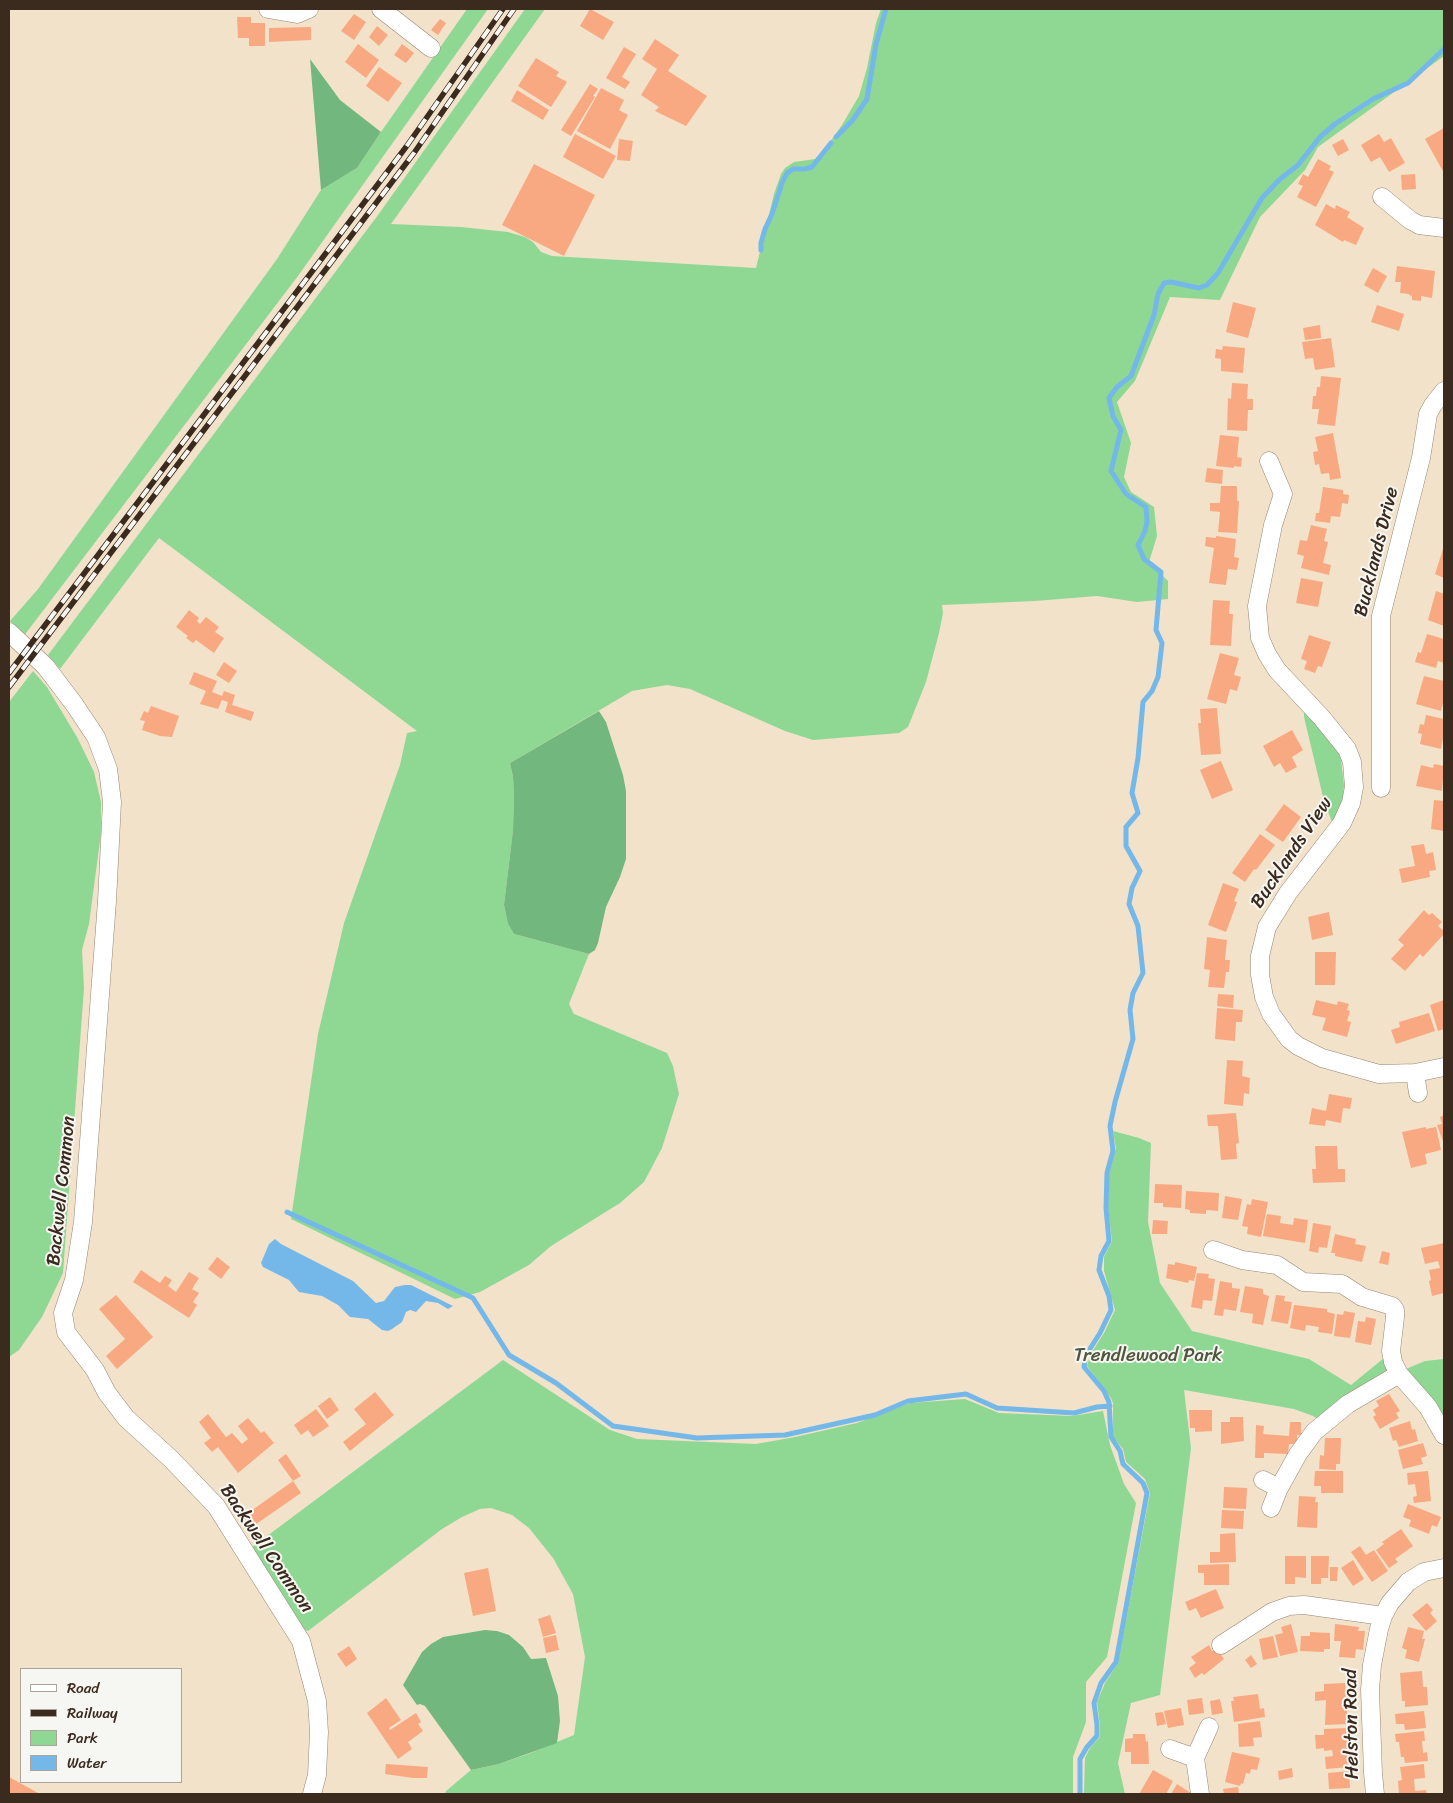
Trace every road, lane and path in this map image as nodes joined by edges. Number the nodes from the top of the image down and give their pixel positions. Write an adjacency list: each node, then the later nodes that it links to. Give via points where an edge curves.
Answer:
1 (268, 9): 2 (street, via 297,14)
2 (309, 9)
3 (381, 9): 4 (street)
4 (431, 48)
5 (1382, 197): 6 (street, via 1419,225)
6 (1444, 228)
7 (1444, 391): 10 (street, Bucklands Drive, via 1428,414 1420,465 1381,616)
8 (1269, 461): 12 (street, Bucklands View, via 1283,494 1273,525 1257,606 1260,638 1277,670 1347,749 1352,762 1354,788 1342,823 1288,893 1267,928 1260,956 1261,983 1269,1009 1294,1044 1322,1058 1373,1073)
9 (9, 632): 26 (street, Backwell Common, via 46,667 96,737 108,770 112,802 83,1222 74,1280 63,1313 66,1332 126,1418 216,1506 301,1641 317,1701 317,1775)
10 (1381, 788)
11 (1444, 1067): 12 (street, Bucklands View)
12 (1415, 1073): 13 (street)
13 (1418, 1093)
14 (1213, 1250): 15 (street, via 1242,1260 1277,1265 1303,1282 1344,1285 1366,1299 1392,1306 1395,1318 1391,1354)
15 (1399, 1374): 16 (street, via 1428,1407); 18 (street, via 1348,1404 1321,1425 1298,1454)
16 (1444, 1435)
17 (1263, 1480): 18 (street)
18 (1279, 1488): 19 (street)
19 (1271, 1508)
20 (1444, 1568): 21 (street, Helston Road, via 1424,1572 1408,1582)
21 (1383, 1616): 22 (street, via 1304,1605 1289,1606 1272,1612); 28 (street, Helston Road, via 1375,1647 1370,1690)
22 (1221, 1645)
23 (1209, 1727): 25 (street)
24 (1170, 1748): 25 (street)
25 (1195, 1758): 27 (street)
26 (312, 1794)
27 (1200, 1794)
28 (1375, 1794)

